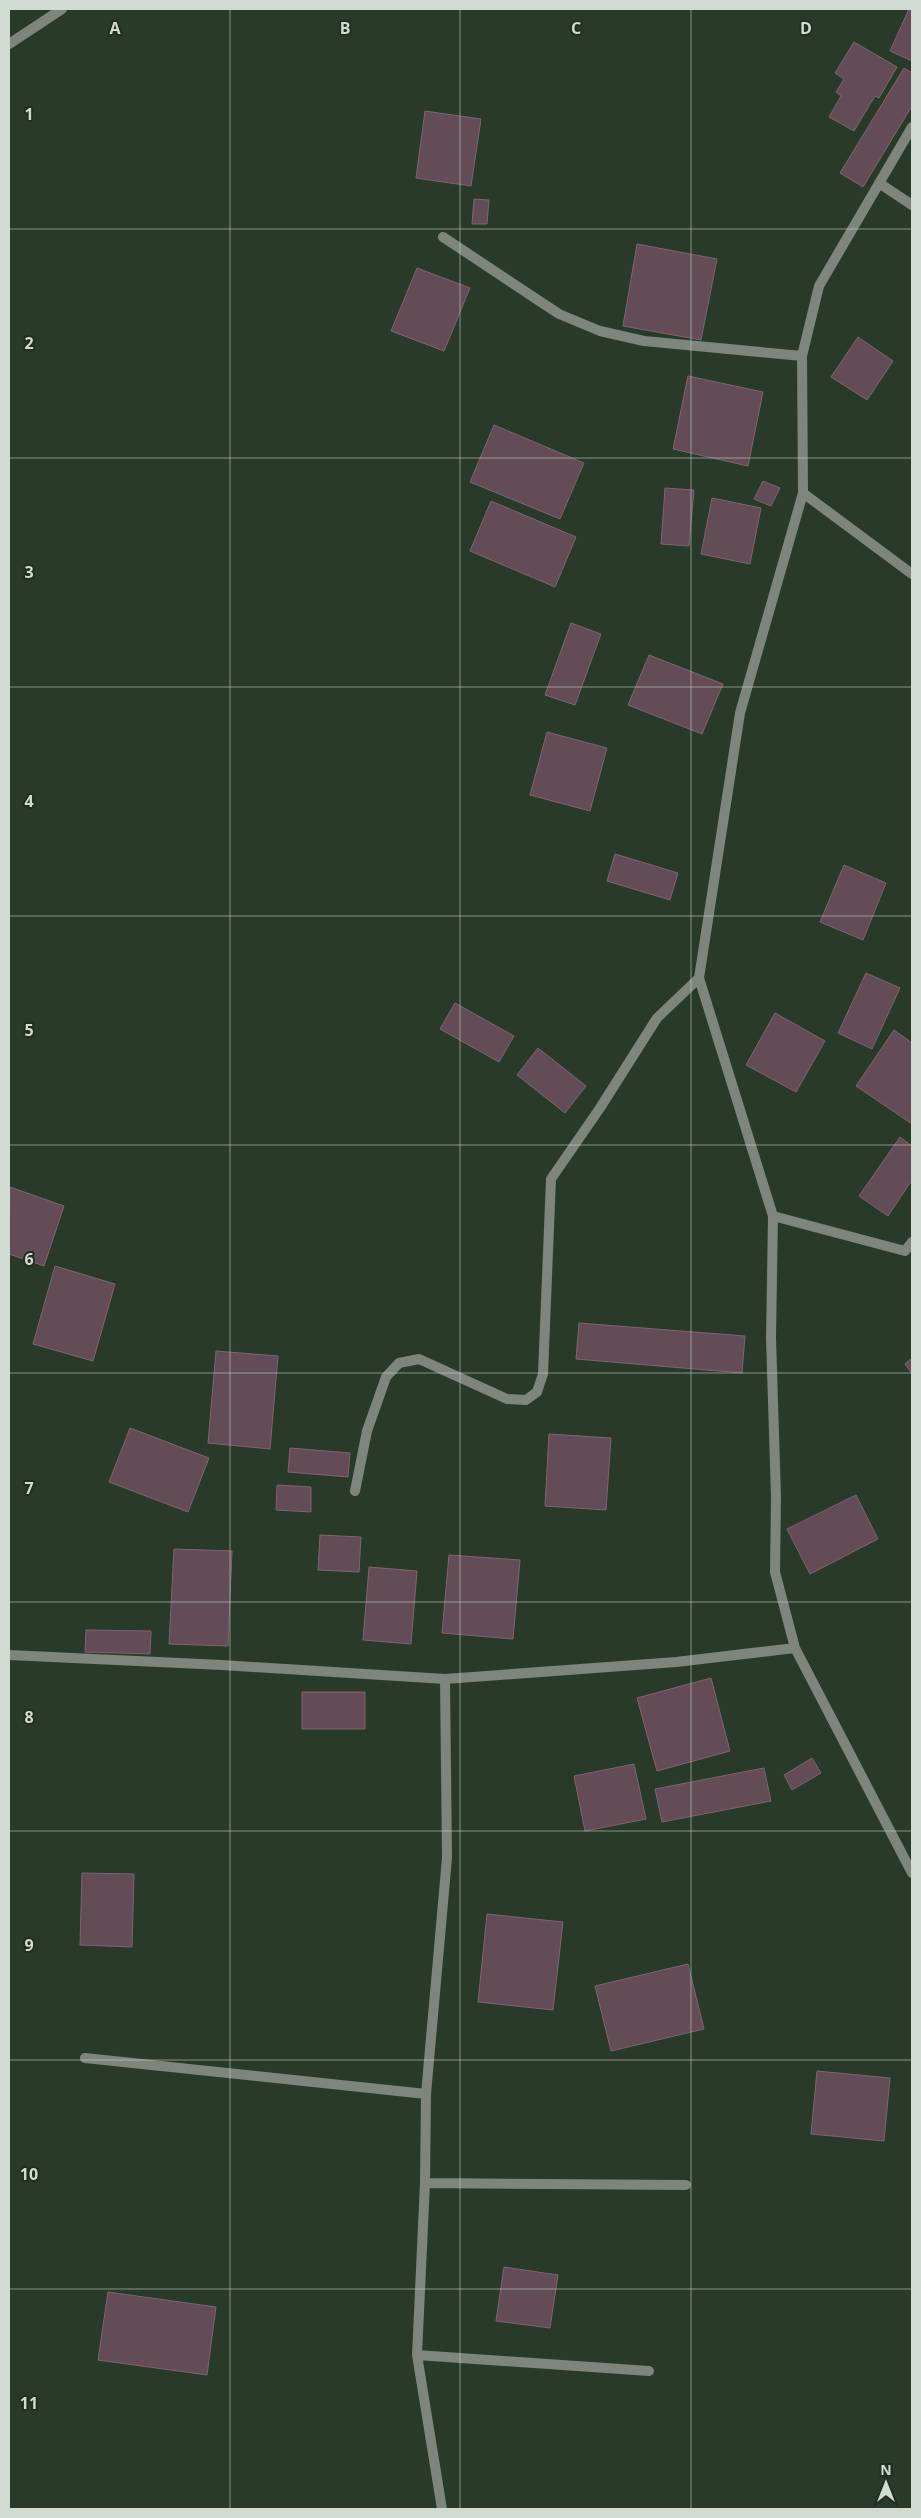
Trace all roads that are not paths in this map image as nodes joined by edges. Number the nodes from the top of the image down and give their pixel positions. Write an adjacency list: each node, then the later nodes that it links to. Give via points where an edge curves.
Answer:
1 (62, 9): 2 (street)
2 (9, 44)
3 (912, 126): 4 (street)
4 (879, 183): 5 (street); 7 (street, via 819,286)
5 (912, 205)
6 (444, 237): 7 (street, via 559,314 600,331 644,341)
7 (802, 356): 8 (street)
8 (803, 492): 9 (street); 10 (street, via 740,713)
9 (912, 574)
10 (699, 978): 11 (street); 14 (street, via 657,1018 551,1180 543,1374 537,1392 526,1400 507,1399 419,1359 399,1363 386,1377 379,1395 367,1431)
11 (773, 1216): 13 (street); 15 (street, via 771,1338 775,1572)
12 (912, 1242): 13 (street)
13 (909, 1254)
14 (355, 1491)
15 (795, 1648): 17 (street, via 676,1662); 18 (street)
16 (9, 1655): 17 (street)
17 (446, 1679): 20 (street, via 448,1858)
18 (912, 1873)
19 (85, 2058): 20 (street)
20 (426, 2094): 21 (street)
21 (425, 2183): 22 (street); 23 (street)
22 (686, 2186)
23 (417, 2355): 24 (street); 25 (street)
24 (650, 2371)
25 (442, 2509)

